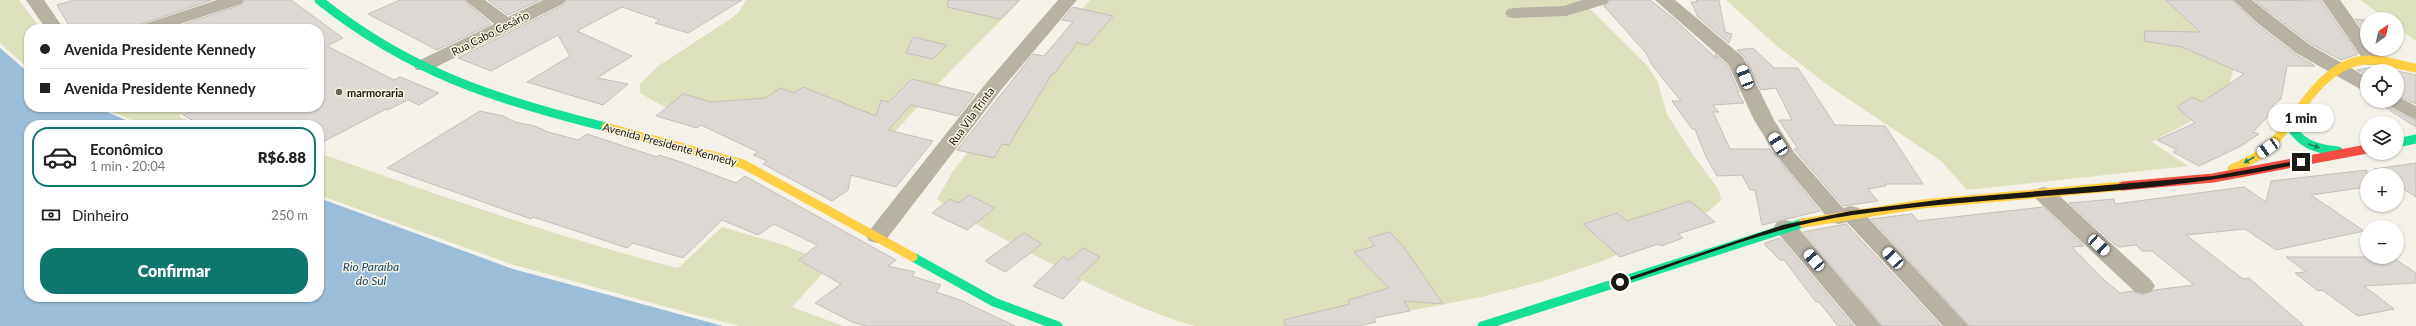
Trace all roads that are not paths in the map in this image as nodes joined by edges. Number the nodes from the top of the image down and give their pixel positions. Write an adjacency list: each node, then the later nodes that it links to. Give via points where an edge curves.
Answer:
1 (35, 0): 12 (street)
2 (235, 0): 13 (street)
3 (319, 0): 16 (main road, Avenida Presidente Kennedy, via 384,46)
4 (474, 0): 14 (street)
5 (557, 0): 14 (street, Rua Cabo Cesário)
6 (1068, 0): 31 (street, Rua Vila Trinta, via 997,80)
7 (1600, 0): 11 (street, via 1566,11)
8 (1664, 0): 29 (street, via 1736,61 1764,120 1786,155)
9 (2242, 0): 18 (street, via 2303,49)
10 (2332, 0): 15 (street)
11 (1514, 13)
12 (51, 24)
13 (162, 24)
14 (507, 24): 16 (street, Rua Cabo Cesário)
15 (2374, 61): 17 (main road); 18 (main road, via 2352,63)
16 (424, 66): 31 (main road, Avenida Presidente Kennedy, via 492,95 744,164)
17 (2416, 68)
18 (2340, 69): 19 (street); 22 (main road)
19 (2360, 81)
20 (2404, 107): 21 (street)
21 (2416, 114)
22 (2289, 123): 26 (main road, one-way to 26, via 2293,135 2302,142 2321,149); 27 (main road, one-way to 27, via 2268,148)
23 (2416, 139): 24 (main road)
24 (2404, 141)
25 (2360, 150): 26 (main road)
26 (2349, 152): 27 (main road)
27 (2213, 178): 28 (main road)
28 (2044, 194): 29 (main road, via 1946,201); 32 (street)
29 (1845, 215): 30 (main road); 36 (street)
30 (1785, 227): 34 (main road); 35 (street)
31 (878, 236): 33 (main road, Avenida Presidente Kennedy, via 1016,312)
32 (2142, 286)
33 (1058, 326)
34 (1482, 326)
35 (1870, 326)
36 (1957, 326)

